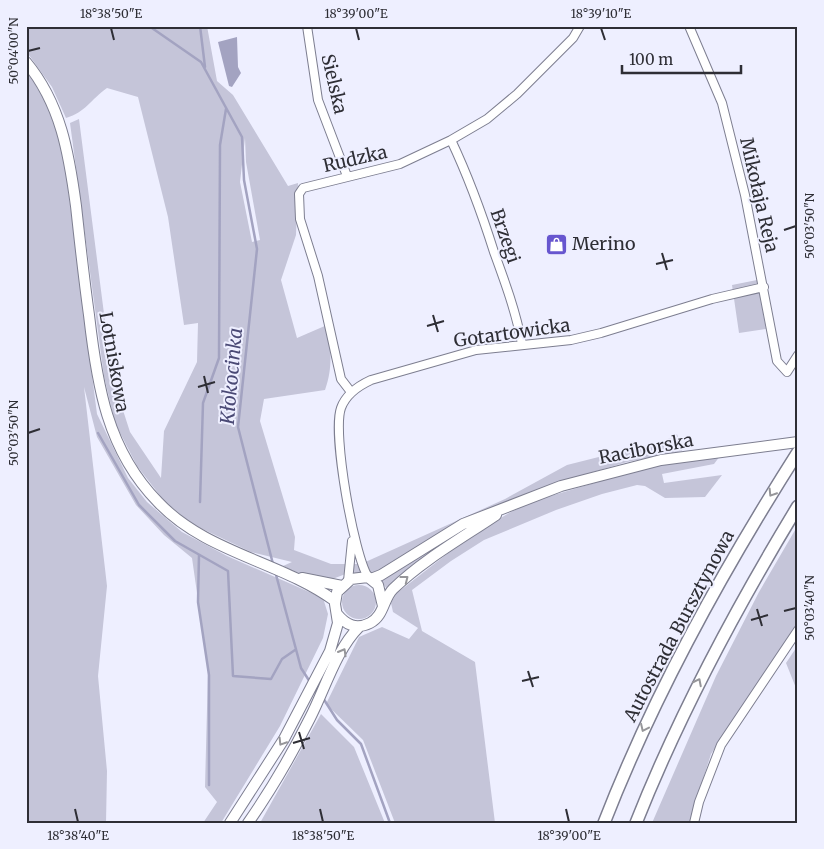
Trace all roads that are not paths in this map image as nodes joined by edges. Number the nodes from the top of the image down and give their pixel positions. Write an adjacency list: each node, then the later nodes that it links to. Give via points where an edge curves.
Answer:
1 (307, 26): 6 (street, Sielska, via 318,100)
2 (580, 26): 5 (street, Rudzka, via 573,38 517,94 487,119)
3 (689, 26): 7 (street, Mikołaja Reja, via 722,103)
4 (26, 62): 16 (main road, Lotniskowa, via 50,98 64,137 73,180 97,375 115,441 137,478 170,514 195,532)
5 (451, 140): 6 (street, Rudzka, via 400,164); 8 (street, Brzegi, via 487,231)
6 (347, 176): 10 (street, Rudzka, via 306,186 299,194 298,209 325,302 342,379)
7 (764, 287): 8 (street, Gotartowicka, via 719,297 602,334); 9 (street, Mikołaja Reja, via 777,361 787,372)
8 (522, 344): 10 (street, Gotartowicka, via 462,353 371,380)
9 (798, 355)
10 (351, 392): 15 (street, via 341,409 338,429)
11 (798, 442): 14 (main road, Raciborska, via 661,460 612,471 550,490)
12 (798, 452): 26 (highway, Autostrada Bursztynowa, one-way to 26, via 739,548 668,675)
13 (798, 506): 27 (highway, one-way to 13, via 696,686)
14 (505, 509): 17 (main road, Raciborska, via 463,524 381,575); 20 (main road, Raciborska, one-way to 14, via 399,584)
15 (352, 534): 17 (street, via 362,568); 18 (street)
16 (299, 578): 18 (main road, Lotniskowa); 19 (main road, Lotniskowa)
17 (370, 578): 18 (main road, via 356,577); 20 (main road, via 379,589)
18 (345, 583): 19 (main road)
19 (335, 601): 21 (main road)
20 (383, 606): 22 (main road, via 376,619)
21 (337, 614): 22 (main road, via 351,626); 24 (main road, one-way to 24, via 337,627 306,699)
22 (359, 627): 25 (main road, one-way to 22, via 264,801)
23 (798, 630): 28 (street, via 721,746)
24 (230, 823)
25 (248, 823)
26 (604, 823)
27 (636, 823)
28 (694, 823)

